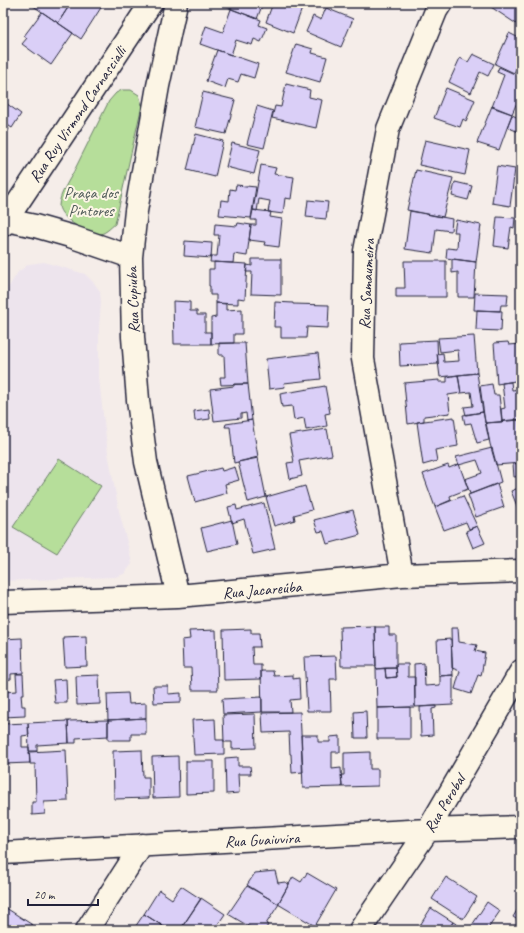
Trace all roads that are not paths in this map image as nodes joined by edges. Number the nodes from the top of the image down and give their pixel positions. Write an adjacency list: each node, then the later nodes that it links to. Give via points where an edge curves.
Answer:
1 (151, 3): 4 (street, Rua Ruy Virmond Carnascialli)
2 (176, 3): 5 (street, Rua Cupiuba, via 156,94 136,211)
3 (441, 3): 7 (street, Rua Samaumeira, via 388,129 365,251 363,359)
4 (4, 223): 5 (street, via 35,226)
5 (131, 257): 8 (street, Rua Cupiuba, via 133,337 146,462)
6 (521, 571): 7 (street, Rua Jacareúba)
7 (402, 575): 8 (street, Rua Jacareúba)
8 (178, 596): 9 (street, Rua Jacareúba)
9 (3, 602)
10 (521, 671): 12 (street, Rua Perobal)
11 (521, 827): 12 (street, Rua Guaiuvira)
12 (428, 830): 13 (street, Rua Guaiuvira); 16 (street, Rua Perobal)
13 (142, 845): 14 (street, Rua Guaiuvira); 15 (street)
14 (3, 853)
15 (87, 930)
16 (360, 930)

